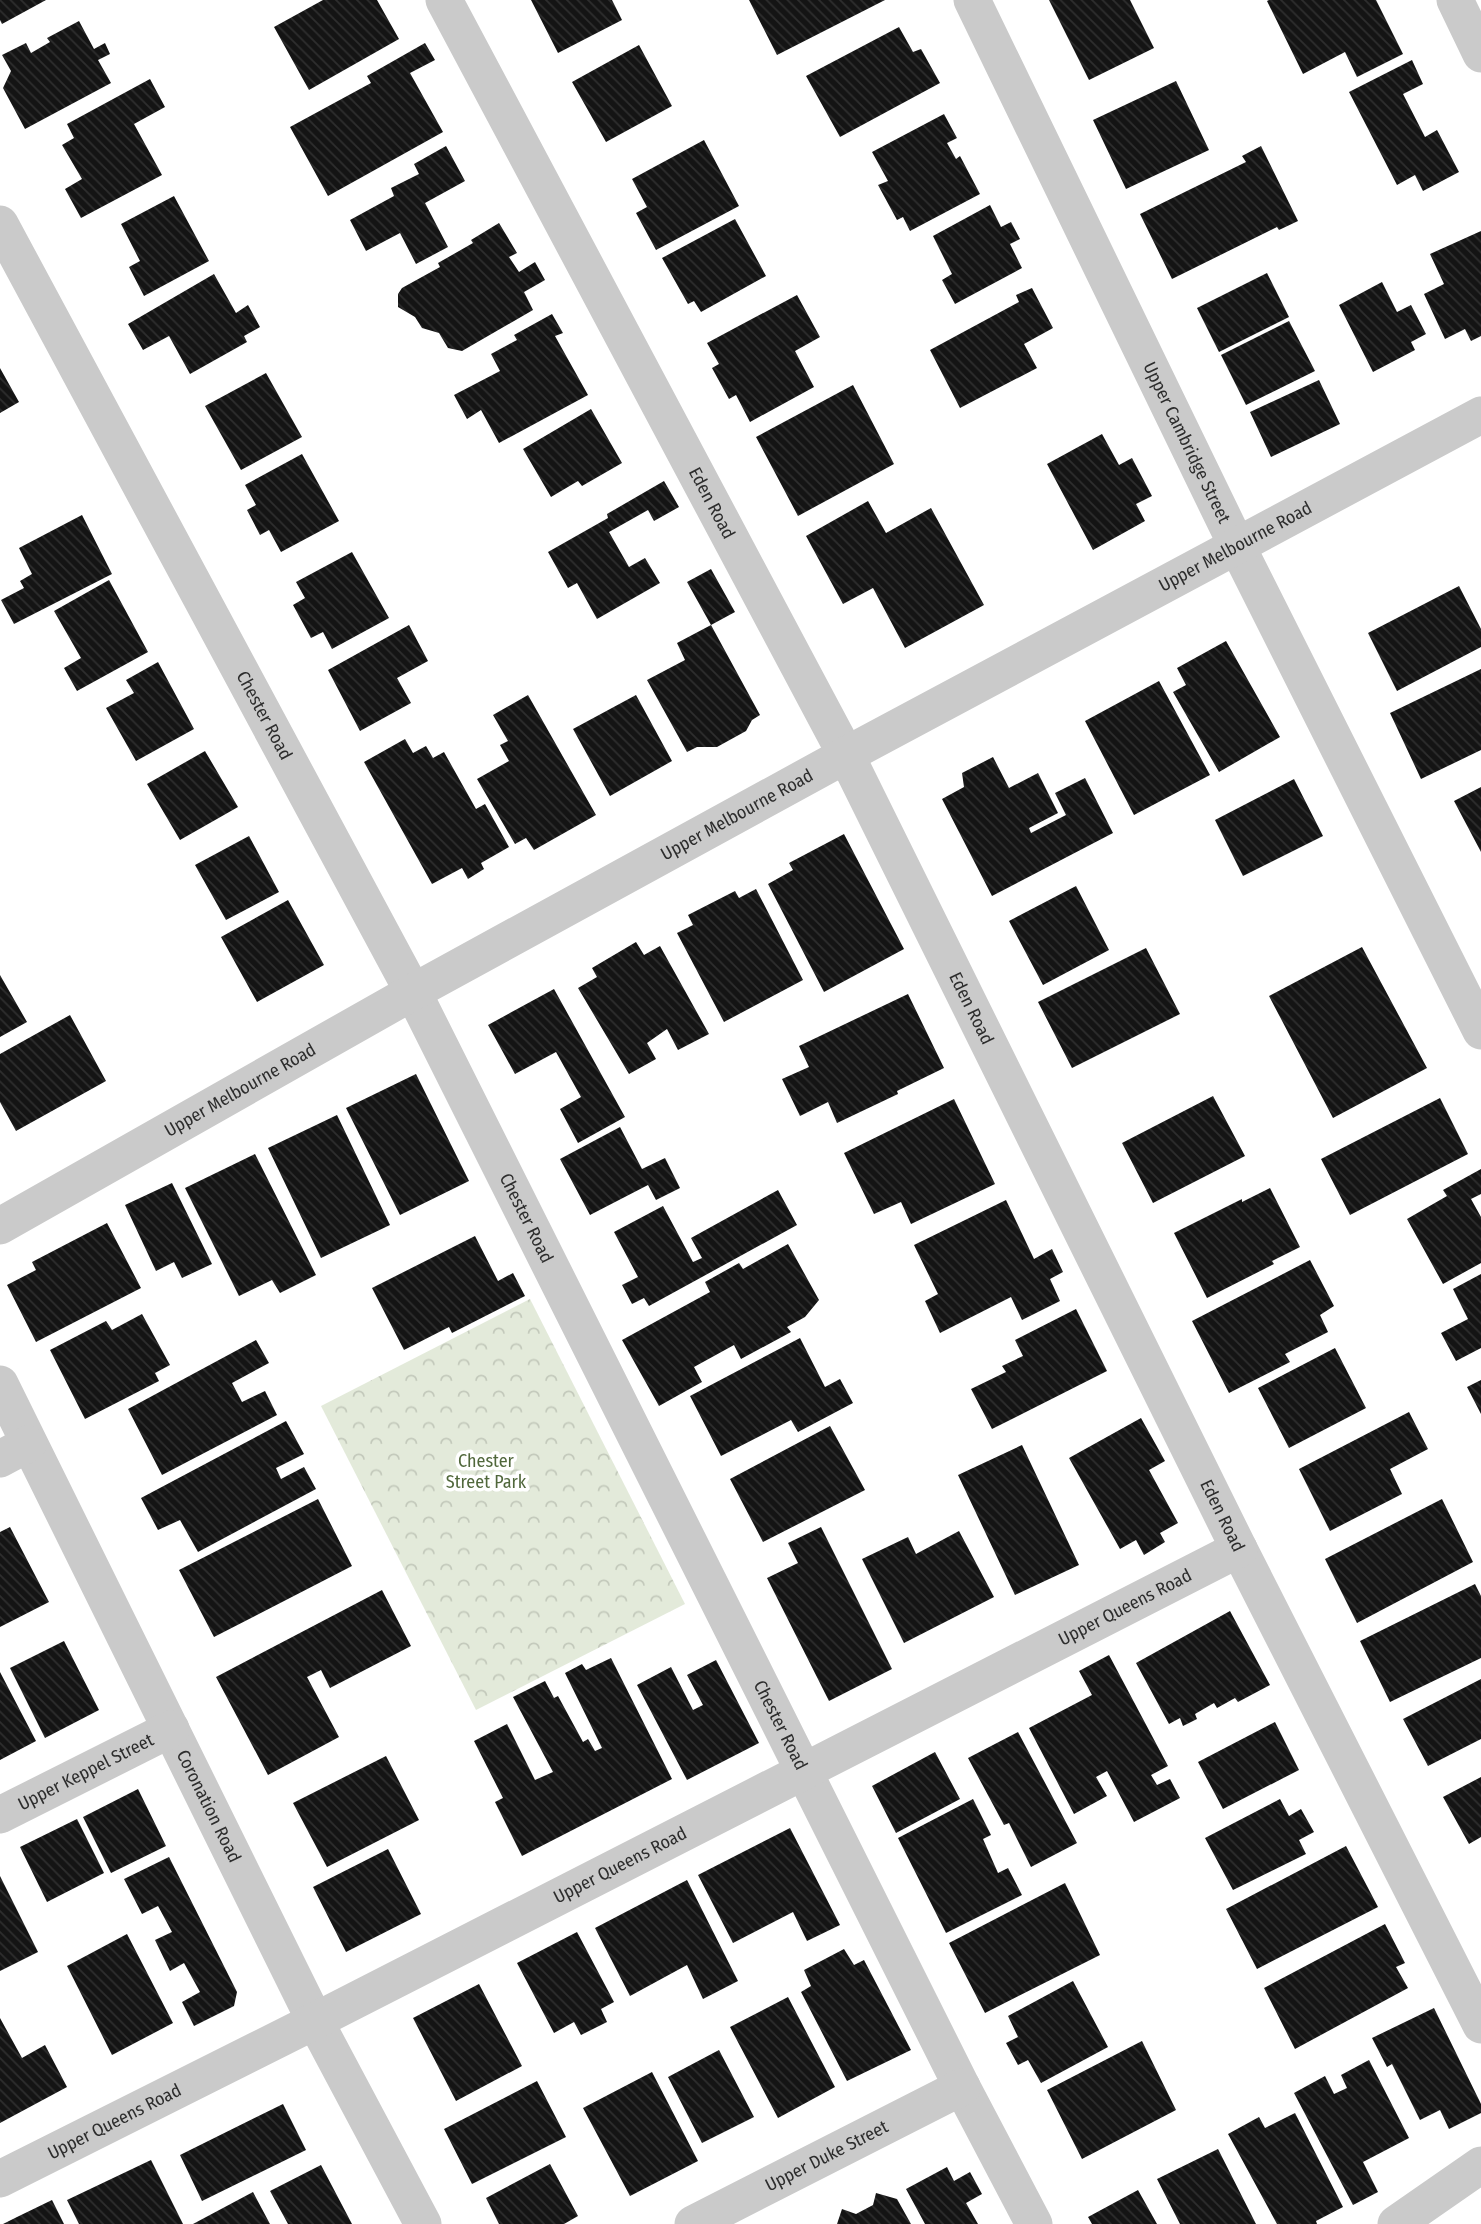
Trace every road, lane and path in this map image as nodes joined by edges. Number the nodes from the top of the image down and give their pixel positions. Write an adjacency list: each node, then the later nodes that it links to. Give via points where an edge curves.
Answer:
1 (444, 0): 8 (street, Eden Road)
2 (972, 0): 7 (street, Upper Cambridge Street)
3 (1455, 0): 4 (street)
4 (1481, 54)
5 (0, 224): 9 (street, Chester Road)
6 (1481, 415): 7 (street, Upper Melbourne Road)
7 (1237, 546): 8 (street, Upper Melbourne Road); 10 (street, Upper Cambridge Street)
8 (846, 755): 9 (street, Upper Melbourne Road); 14 (street, Eden Road)
9 (413, 992): 11 (street, Upper Melbourne Road); 16 (street, Chester Road)
10 (1481, 1031)
11 (0, 1226)
12 (0, 1384): 13 (street, Coronation Road)
13 (14, 1452): 15 (street, Coronation Road)
14 (1239, 1549): 16 (street, Upper Queens Road); 19 (street, Eden Road)
15 (171, 1729): 17 (street, Upper Keppel Street); 18 (street, Coronation Road)
16 (803, 1771): 18 (street, Upper Queens Road); 20 (street, Chester Road)
17 (0, 1815)
18 (316, 2021): 22 (street, Upper Queens Road); 23 (street, Coronation Road)
19 (1481, 2025)
20 (962, 2087): 24 (street, Upper Duke Street); 25 (street, Chester Road)
21 (1481, 2165): 26 (street)
22 (0, 2179)
23 (423, 2224)
24 (693, 2224)
25 (1034, 2224)
26 (1396, 2224)

